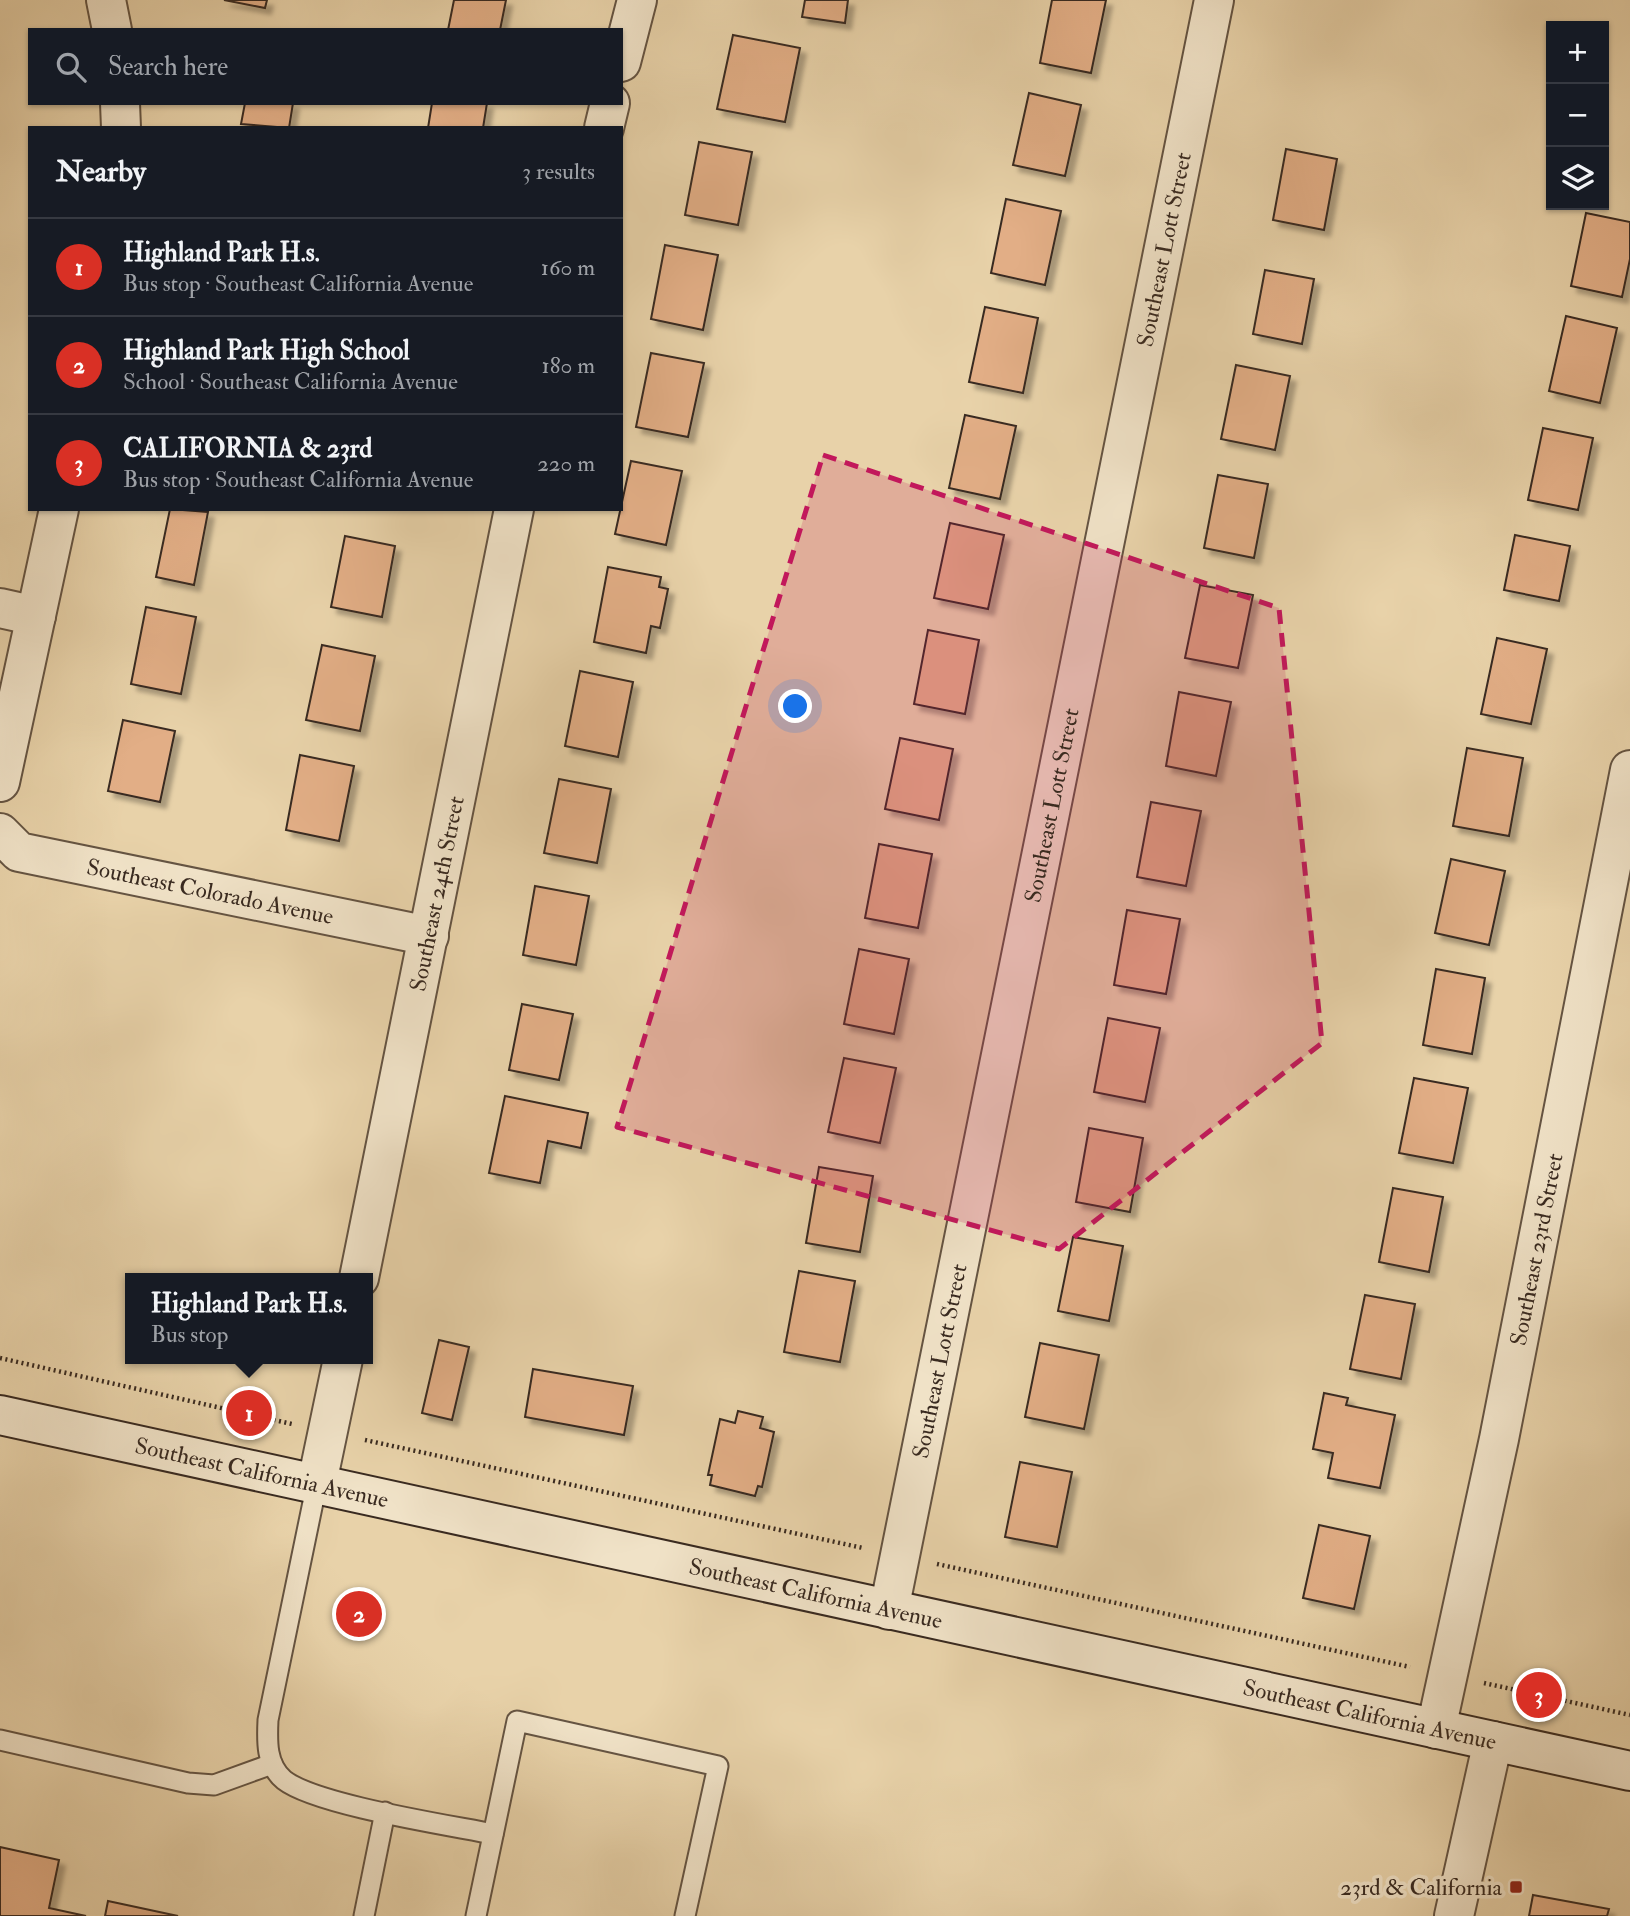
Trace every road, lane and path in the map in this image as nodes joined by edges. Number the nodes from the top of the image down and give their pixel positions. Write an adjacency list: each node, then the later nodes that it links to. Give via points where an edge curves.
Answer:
1 (106, 0): 4 (street)
2 (638, 0): 5 (street)
3 (1214, 0): 23 (street, Southeast Lott Street)
4 (112, 28)
5 (623, 55)
6 (120, 105): 8 (street)
7 (610, 105): 9 (street)
8 (121, 126)
9 (604, 126)
10 (58, 511): 12 (street)
11 (514, 511): 16 (street, Southeast 24th Street)
12 (18, 612): 14 (street)
13 (1630, 769): 25 (street, Southeast 23rd Street, via 1499,1439)
14 (0, 782)
15 (0, 833): 16 (street, Southeast Colorado Avenue, via 19,852)
16 (429, 936): 17 (street, Southeast 24th Street)
17 (360, 1273)
18 (0, 1358): 21 (path)
19 (342, 1364): 21 (street)
20 (0, 1415): 22 (street, Southeast California Avenue)
21 (328, 1432): 22 (street); 23 (path)
22 (317, 1483): 24 (street, Southeast California Avenue); 30 (lane, via 268,1720)
23 (900, 1556): 24 (street, Southeast Lott Street); 25 (path)
24 (889, 1609): 27 (street, Southeast California Avenue)
25 (1447, 1675): 26 (path); 27 (street, Southeast 23rd Street)
26 (1630, 1715)
27 (1436, 1729): 29 (street, Southeast California Avenue)
28 (0, 1740): 30 (lane, via 188,1783 214,1785)
29 (1493, 1741): 31 (street, Southeast California Avenue); 37 (street)
30 (272, 1764): 32 (lane, via 285,1780 304,1790)
31 (1630, 1771)
32 (385, 1812): 33 (lane); 34 (lane)
33 (493, 1834): 35 (lane); 36 (lane, via 517,1721 718,1766)
34 (364, 1916)
35 (476, 1916)
36 (685, 1916)
37 (1454, 1916)

